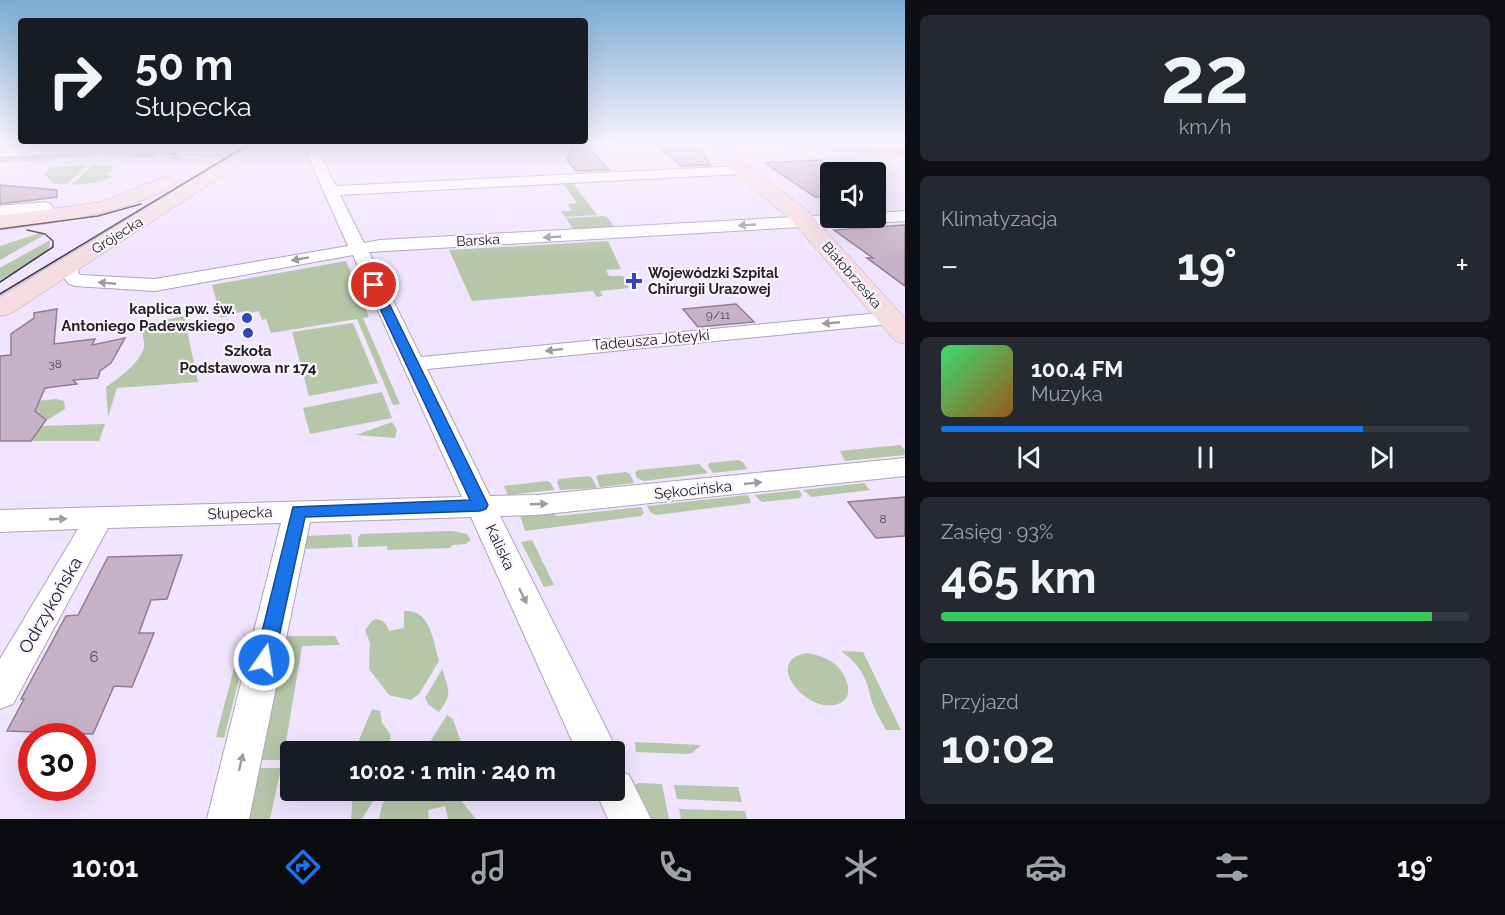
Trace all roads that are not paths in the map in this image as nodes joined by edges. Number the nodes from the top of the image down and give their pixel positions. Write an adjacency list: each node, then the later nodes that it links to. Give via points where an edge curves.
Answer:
1 (166, 181): 9 (main road, Grójecka, via 133,200)
2 (204, 181): 13 (main road, Grójecka)
3 (327, 181): 6 (street, Kaliska)
4 (522, 181): 6 (street)
5 (755, 181): 11 (main road, Białobrzeska)
6 (332, 191): 14 (street, Kaliska)
7 (0, 211): 8 (street)
8 (45, 212): 9 (main road); 12 (main road)
9 (78, 214): 13 (main road, via 113,220 119,226)
10 (905, 216): 11 (street, Barska)
11 (805, 222): 14 (street, Barska, one-way to 14); 17 (main road, Białobrzeska)
12 (0, 224)
13 (115, 237): 15 (main road, Grójecka)
14 (357, 248): 15 (street, Barska, one-way to 15, via 155,285 75,280 69,273); 18 (street, Kaliska)
15 (72, 264): 16 (main road, Grójecka)
16 (0, 308)
17 (896, 318): 18 (street, Tadeusza Joteyki, one-way to 18)
18 (412, 364): 20 (street, Kaliska)
19 (905, 467): 20 (street, Sękocińska, one-way to 19, via 567,503)
20 (480, 505): 21 (street, Słupecka); 25 (street, Kaliska, one-way to 25)
21 (298, 511): 22 (street, Słupecka); 27 (street, one-way to 21)
22 (99, 518): 23 (street, Słupecka, one-way to 22); 24 (street, Odrzykońska)
23 (0, 521)
24 (0, 692)
25 (592, 741)
26 (621, 801): 28 (street)
27 (228, 819)
28 (630, 819)

